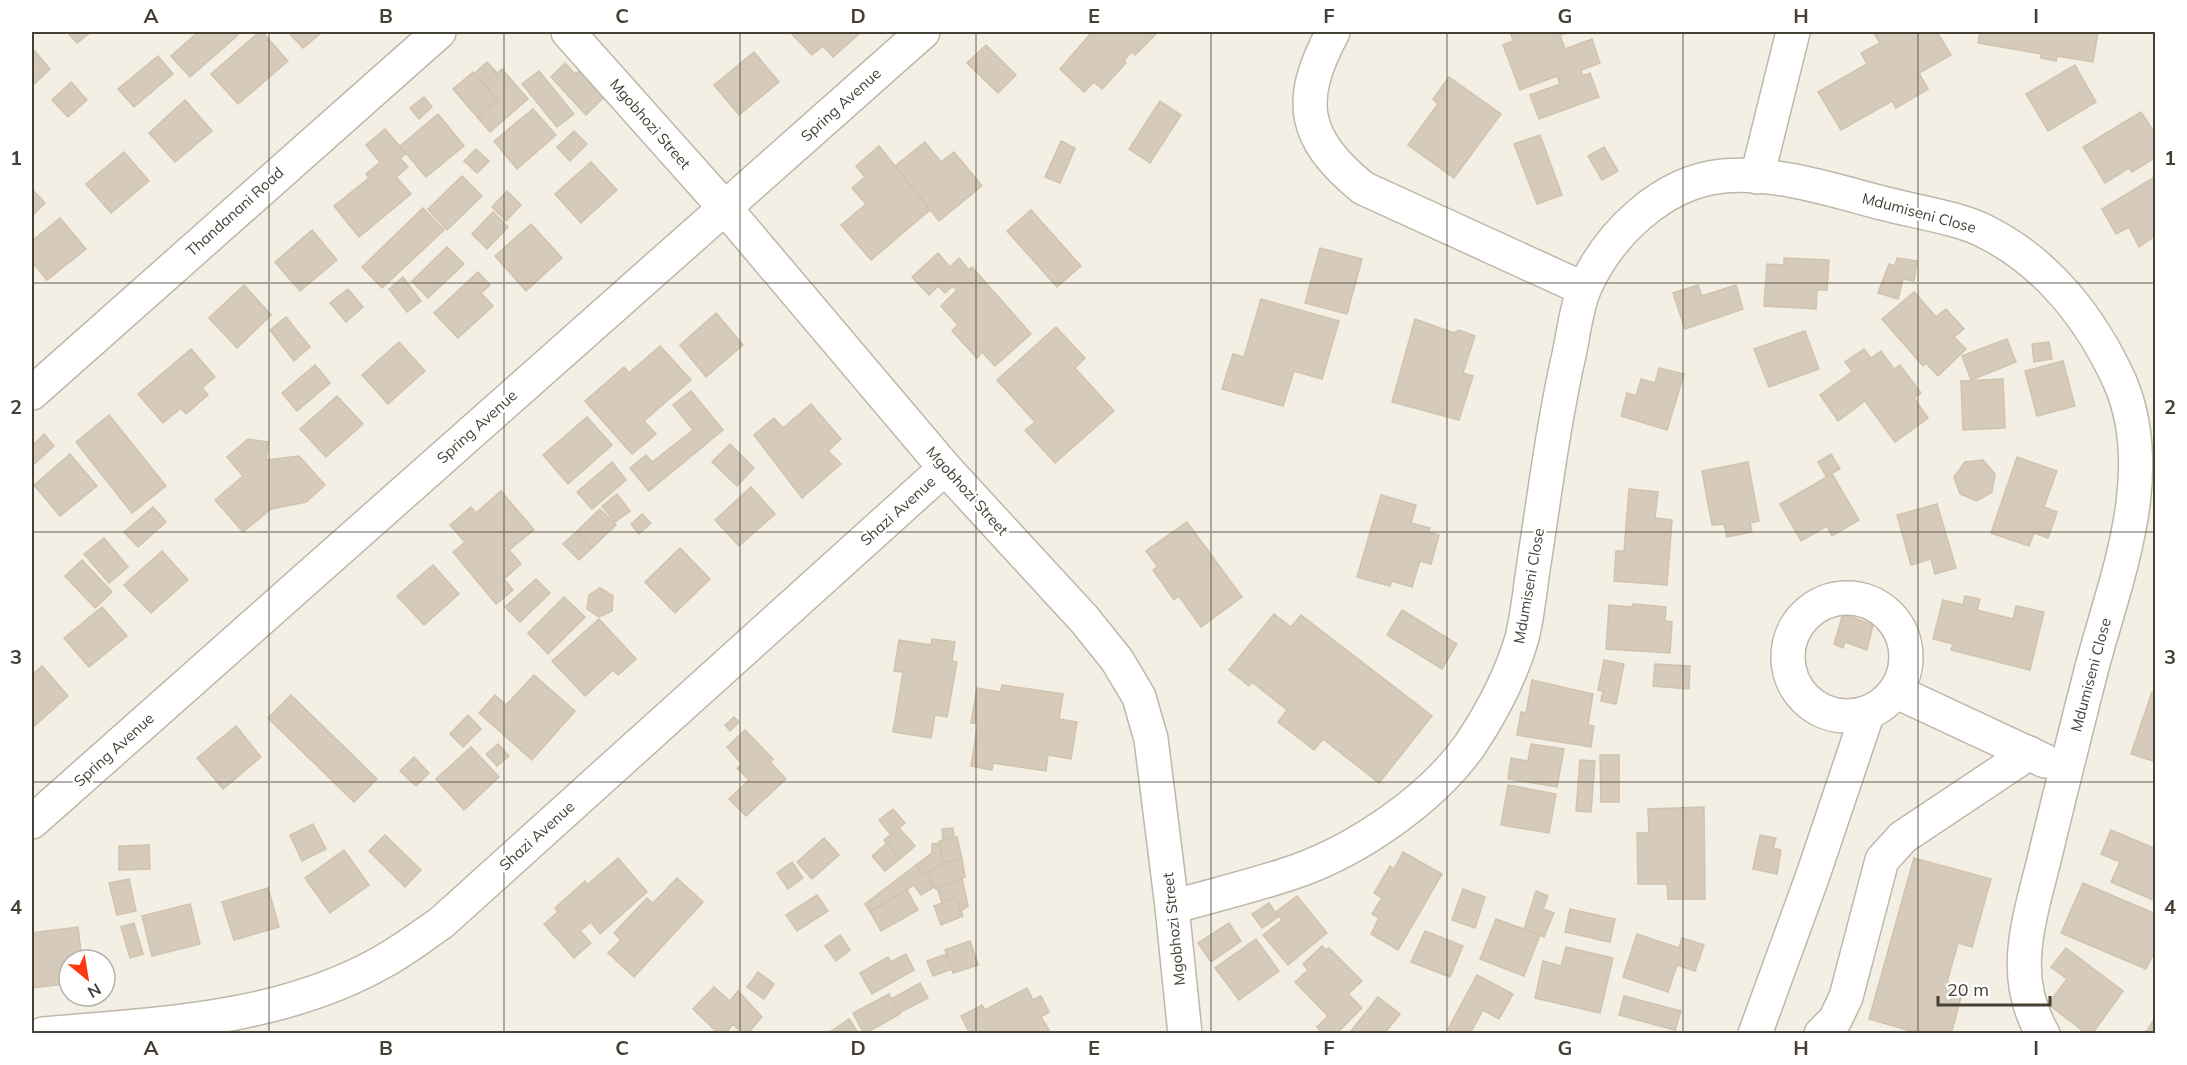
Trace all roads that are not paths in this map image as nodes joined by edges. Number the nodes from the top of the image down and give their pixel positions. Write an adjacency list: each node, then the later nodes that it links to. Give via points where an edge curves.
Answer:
1 (440, 32): 9 (street, Thandanani Road)
2 (568, 32): 7 (street, Mgobhozi Street)
3 (923, 32): 7 (street, Spring Avenue)
4 (1333, 32): 8 (street, via 1319,57 1309,91 1310,115 1320,142 1341,170 1363,188)
5 (1793, 32): 6 (street)
6 (1757, 177): 8 (street, Mdumiseni Close, via 1721,176 1679,187 1643,211 1613,242); 10 (street, Mdumiseni Close, via 1846,194 1983,229 2032,261 2076,306 2107,353 2129,403)
7 (724, 208): 11 (street, Mgobhozi Street); 17 (street, Spring Avenue)
8 (1584, 289): 18 (street, Mdumiseni Close, via 1565,371 1522,637 1500,695 1467,749 1425,794 1370,836 1301,870)
9 (32, 393)
10 (2146, 460): 12 (street, Mdumiseni Close)
11 (945, 468): 18 (street, Mgobhozi Street, via 1084,619 1117,660 1139,697 1151,738); 19 (street, Shazi Avenue, via 441,923 384,962 314,993 227,1016)
12 (2143, 520): 16 (street, Mdumiseni Close)
13 (1897, 692): 14 (street); 14 (street, via 1909,656 1897,620 1865,598 1827,599 1804,616 1797,622 1786,658 1798,694 1829,716); 15 (street)
14 (1867, 715): 21 (street)
15 (2029, 753): 16 (street); 22 (street, via 1904,837 1882,860 1846,998)
16 (2065, 770): 23 (street, Mdumiseni Close, via 2025,937 2023,977 2031,1013)
17 (32, 822)
18 (1172, 907): 20 (street, Mgobhozi Street)
19 (43, 1034)
20 (1185, 1034)
21 (1755, 1034)
22 (1821, 1034)
23 (2043, 1034)

